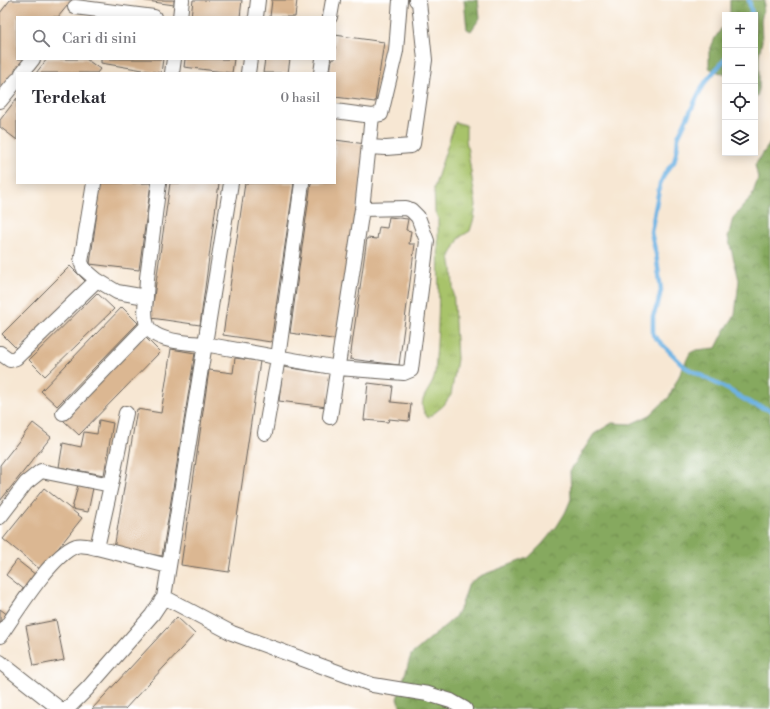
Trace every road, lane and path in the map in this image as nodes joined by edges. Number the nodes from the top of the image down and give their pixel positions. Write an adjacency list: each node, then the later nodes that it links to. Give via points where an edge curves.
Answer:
1 (182, 0): 8 (street)
2 (258, 0): 9 (street)
3 (333, 0): 10 (street)
4 (400, 0): 22 (street, via 396,51 381,114)
5 (416, 0): 23 (street, via 419,2 425,60 413,144 386,148)
6 (74, 8): 7 (street)
7 (145, 16)
8 (180, 16)
9 (256, 16)
10 (330, 16)
11 (32, 60): 15 (street)
12 (174, 60): 16 (street)
13 (250, 60): 17 (street)
14 (323, 60): 18 (street)
15 (23, 72)
16 (172, 72)
17 (248, 72)
18 (320, 72)
19 (16, 81): 20 (street)
20 (0, 101)
21 (336, 110): 22 (street)
22 (372, 116): 23 (street)
23 (369, 147): 28 (street)
24 (94, 184): 29 (street, via 81,262 84,269)
25 (159, 184): 30 (street)
26 (231, 184): 32 (street)
27 (302, 184): 34 (street)
28 (362, 209): 35 (street); 35 (street, via 411,210 418,217 427,241 412,370 404,373)
29 (97, 280): 30 (street, via 117,292); 33 (street, via 16,358 10,360)
30 (146, 297): 31 (street)
31 (147, 326): 32 (street, via 159,337); 36 (street)
32 (204, 344): 34 (street); 43 (street)
33 (0, 353)
34 (278, 358): 35 (street); 39 (street)
35 (338, 368): 38 (street)
36 (63, 413)
37 (126, 413): 40 (street)
38 (330, 417)
39 (265, 433)
40 (111, 485): 41 (street, via 41,471 26,483); 42 (street)
41 (0, 517)
42 (97, 548): 43 (street); 45 (street, via 78,545 69,549 49,567)
43 (168, 566): 44 (street)
44 (164, 597): 48 (street, via 152,616); 49 (street, via 232,633 373,685 428,694 451,701)
45 (0, 636)
46 (0, 662): 47 (street)
47 (60, 709)
48 (67, 709)
49 (465, 709)

